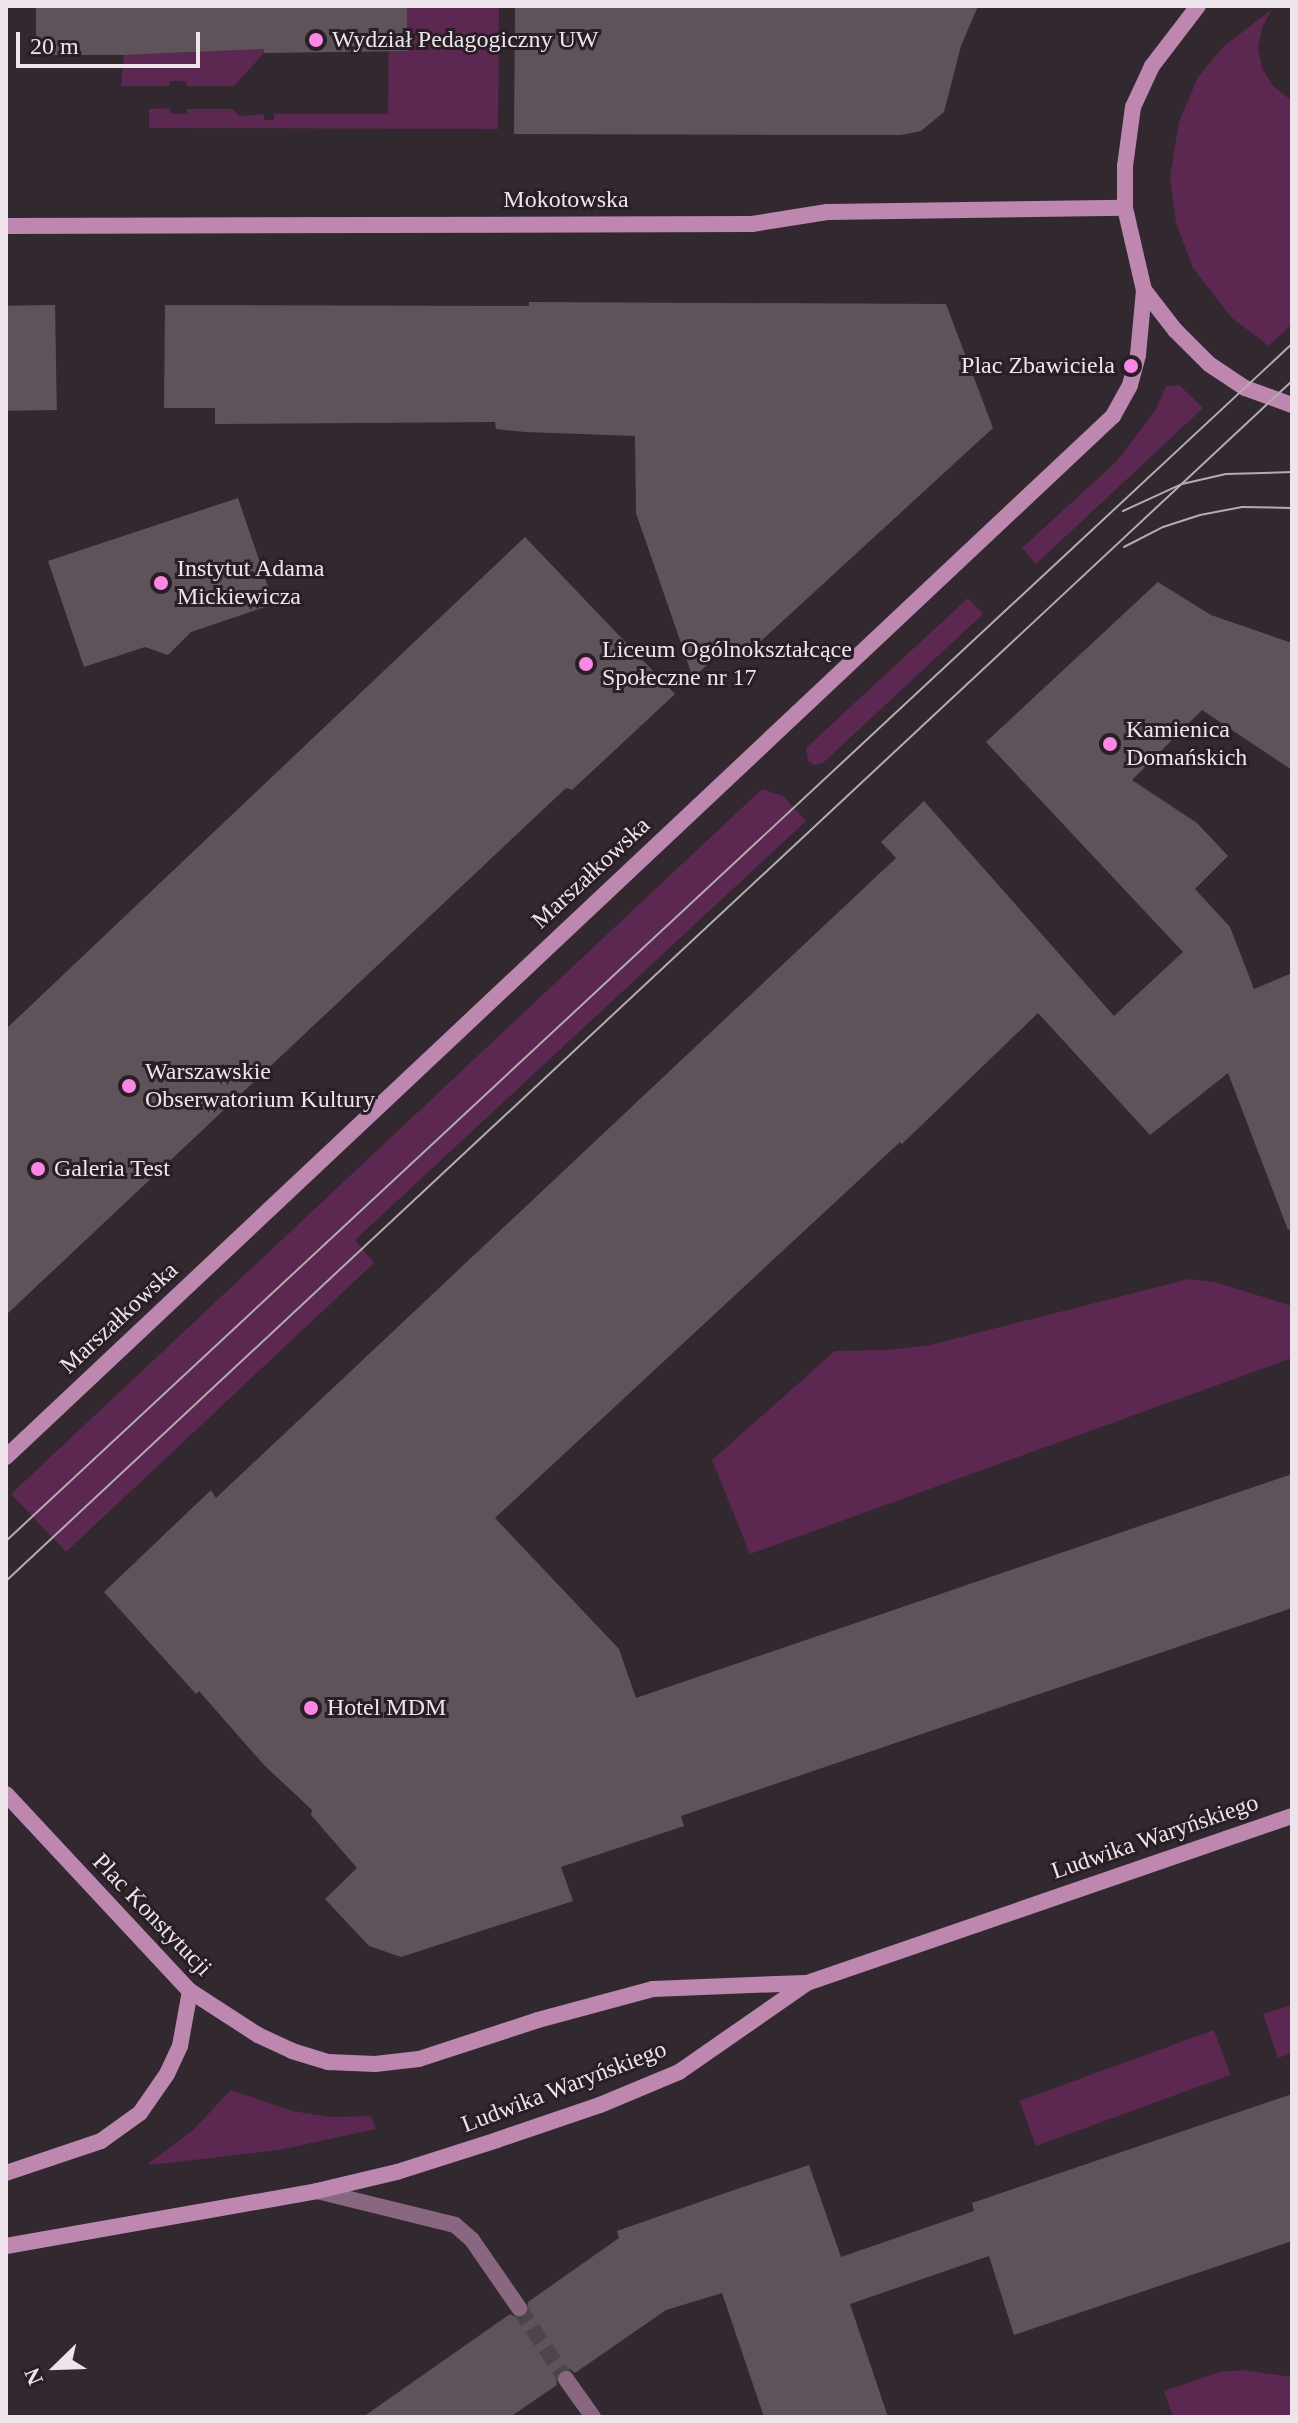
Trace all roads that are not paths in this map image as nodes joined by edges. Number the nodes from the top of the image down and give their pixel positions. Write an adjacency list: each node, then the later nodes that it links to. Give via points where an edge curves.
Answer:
1 (1198, 6): 2 (street, via 1152,66 1133,107)
2 (1125, 208): 3 (street, Mokotowska, via 827,212 752,224); 4 (street)
3 (6, 226)
4 (1144, 290): 5 (street, via 1209,364 1245,388); 6 (street, Marszałkowska, via 1138,355 1113,416)
5 (1292, 405)
6 (6, 1457)
7 (6, 1794): 10 (street, Plac Konstytucji)
8 (1292, 1816): 9 (street, Ludwika Waryńskiego)
9 (807, 1983): 11 (street, Ludwika Waryńskiego, via 653,1989 419,2059); 13 (street, Ludwika Waryńskiego, via 679,2072 486,2144)
10 (190, 1991): 11 (street, Plac Konstytucji, via 292,2051 328,2062); 12 (street, via 180,2046 140,2113 101,2141)
11 (375, 2064)
12 (6, 2173)
13 (317, 2191): 14 (street); 15 (street, via 455,2225 472,2240)
14 (6, 2246)
15 (519, 2308)
16 (566, 2379): 17 (street)
17 (593, 2417)

